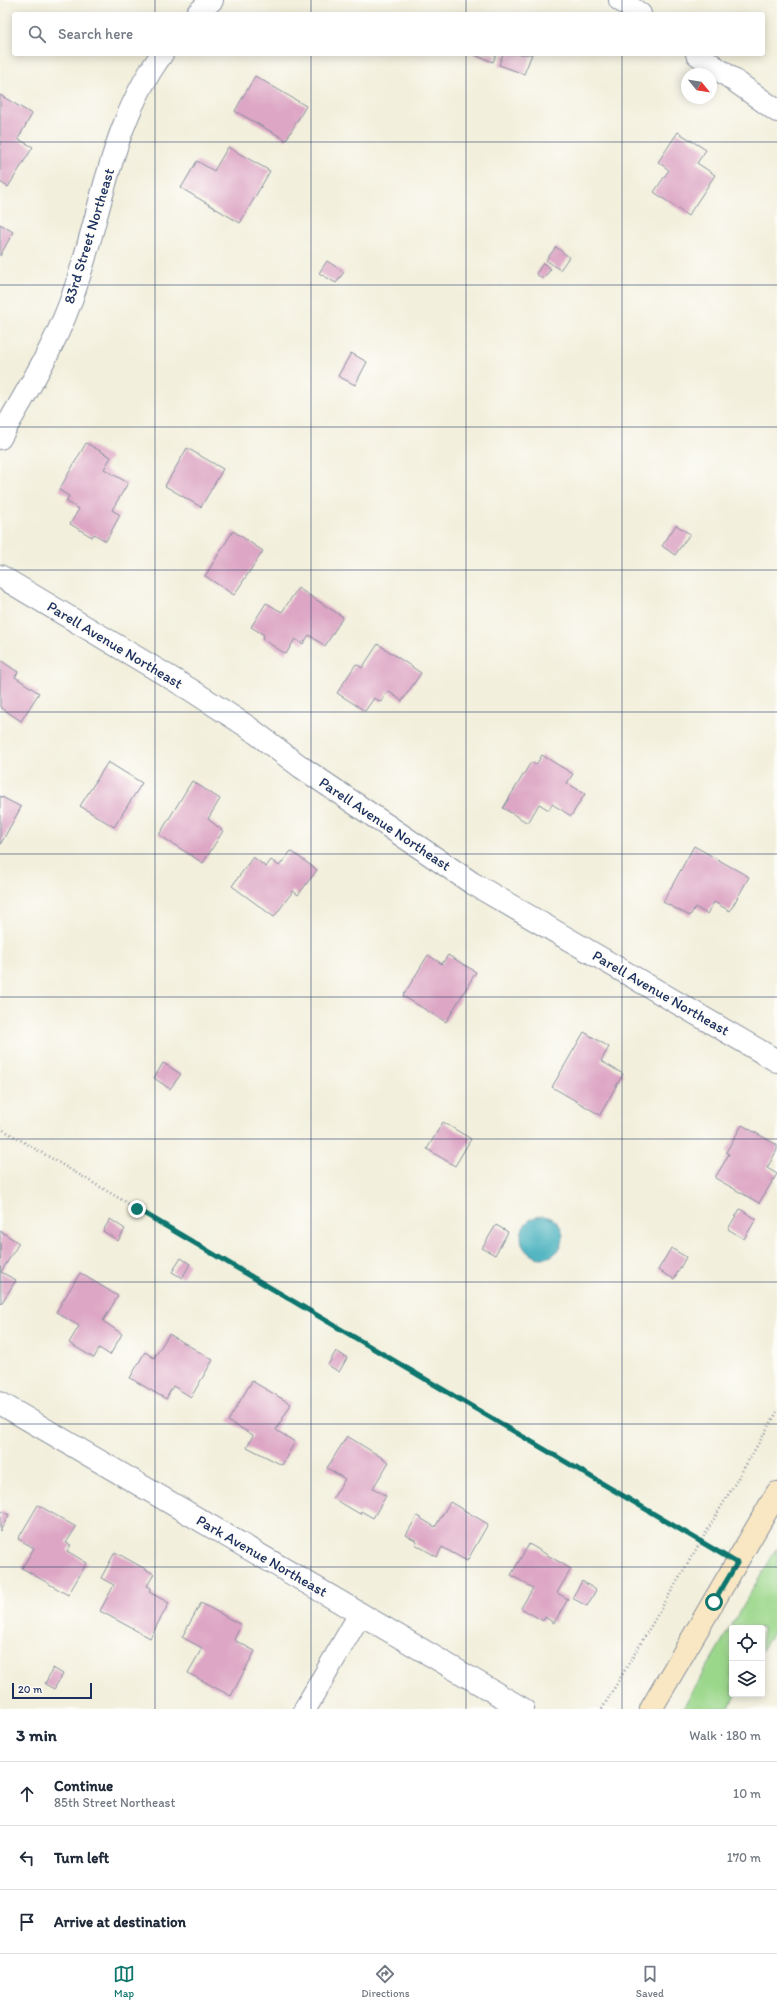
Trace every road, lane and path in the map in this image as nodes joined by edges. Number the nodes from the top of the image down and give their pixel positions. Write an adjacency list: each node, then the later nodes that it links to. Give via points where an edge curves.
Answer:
1 (212, 0): 3 (street)
2 (620, 0): 4 (street)
3 (199, 12)
4 (637, 12)
5 (161, 56): 8 (street, 83rd Street Northeast, via 139,92 122,130 88,250 58,333)
6 (700, 56): 7 (street)
7 (777, 111)
8 (0, 438)
9 (0, 576): 10 (street, Parell Avenue Northeast, via 248,727 301,767 472,883)
10 (777, 1061)
11 (0, 1128): 15 (path)
12 (0, 1403): 17 (street, Park Avenue Northeast)
13 (777, 1412): 15 (path)
14 (777, 1493): 16 (street)
15 (700, 1540): 16 (path); 20 (path)
16 (737, 1563): 21 (street)
17 (360, 1614): 18 (street); 19 (street, Park Avenue Northeast)
18 (305, 1709)
19 (523, 1709)
20 (602, 1709)
21 (651, 1709)

